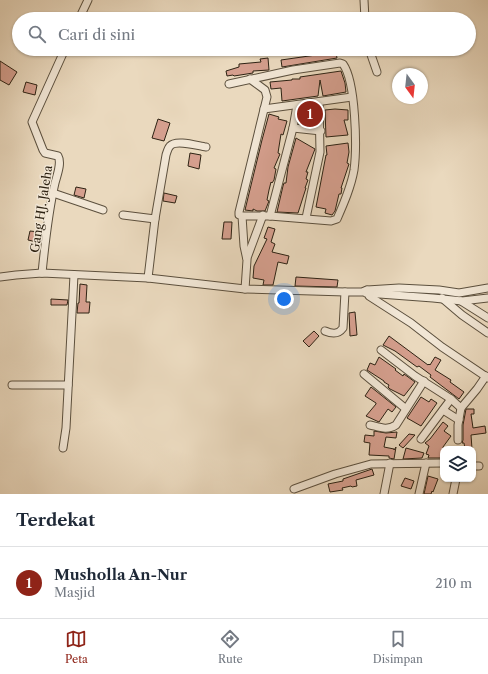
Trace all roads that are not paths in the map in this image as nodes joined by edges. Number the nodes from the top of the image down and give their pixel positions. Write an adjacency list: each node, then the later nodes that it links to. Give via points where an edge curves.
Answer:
1 (88, 0): 3 (street)
2 (364, 0): 4 (street)
3 (82, 12)
4 (365, 12)
5 (62, 56): 17 (street, Gang HJ. Jaleha, via 32,122 45,153 59,158)
6 (371, 56): 7 (street)
7 (377, 72)
8 (250, 78): 9 (street); 10 (street, via 340,63 347,73); 13 (street, via 267,93)
9 (229, 84)
10 (352, 97): 11 (street); 22 (street, via 355,159 344,203 335,220)
11 (319, 102): 12 (street); 15 (street)
12 (297, 105): 13 (street); 14 (street)
13 (264, 109): 20 (street, via 239,212)
14 (294, 128): 15 (street); 21 (street)
15 (321, 130): 22 (street, via 318,165)
16 (206, 147): 23 (street, via 178,143 171,145 166,155)
17 (53, 193): 18 (street); 25 (street, Gang HJ. Jaleha)
18 (103, 210)
19 (123, 215): 23 (street)
20 (242, 216): 21 (street); 24 (street)
21 (267, 216): 22 (street); 24 (street)
22 (306, 218)
23 (155, 219): 28 (street)
24 (247, 260): 30 (street)
25 (42, 273): 26 (street); 27 (street)
26 (74, 275): 28 (street); 46 (street)
27 (0, 277)
28 (148, 278): 30 (street)
29 (488, 288): 34 (street)
30 (245, 289): 32 (street)
31 (439, 290): 33 (street, via 398,288); 34 (street); 35 (street)
32 (345, 292): 33 (street); 39 (street, via 343,328 338,333)
33 (365, 292): 35 (street); 43 (street)
34 (459, 293): 37 (street)
35 (442, 298): 37 (street); 40 (street)
36 (488, 298): 37 (street)
37 (462, 301): 38 (street)
38 (488, 318)
39 (325, 331)
40 (488, 333)
41 (381, 350): 44 (street)
42 (364, 374): 49 (street)
43 (487, 377): 48 (street)
44 (424, 381): 47 (street); 49 (street)
45 (12, 385): 46 (street)
46 (68, 385): 55 (street)
47 (451, 399): 48 (street); 50 (street)
48 (461, 408): 51 (street)
49 (406, 409): 52 (street, via 393,427)
50 (443, 410): 51 (street); 53 (street)
51 (459, 420): 54 (street)
52 (370, 425)
53 (421, 439)
54 (458, 440)
55 (63, 448)
56 (390, 463): 57 (street); 60 (street, via 351,469); 61 (street)
57 (426, 463): 58 (street); 62 (street)
58 (440, 463)
59 (455, 482): 63 (street)
60 (294, 489)
61 (384, 494)
62 (419, 494)
63 (453, 494)

